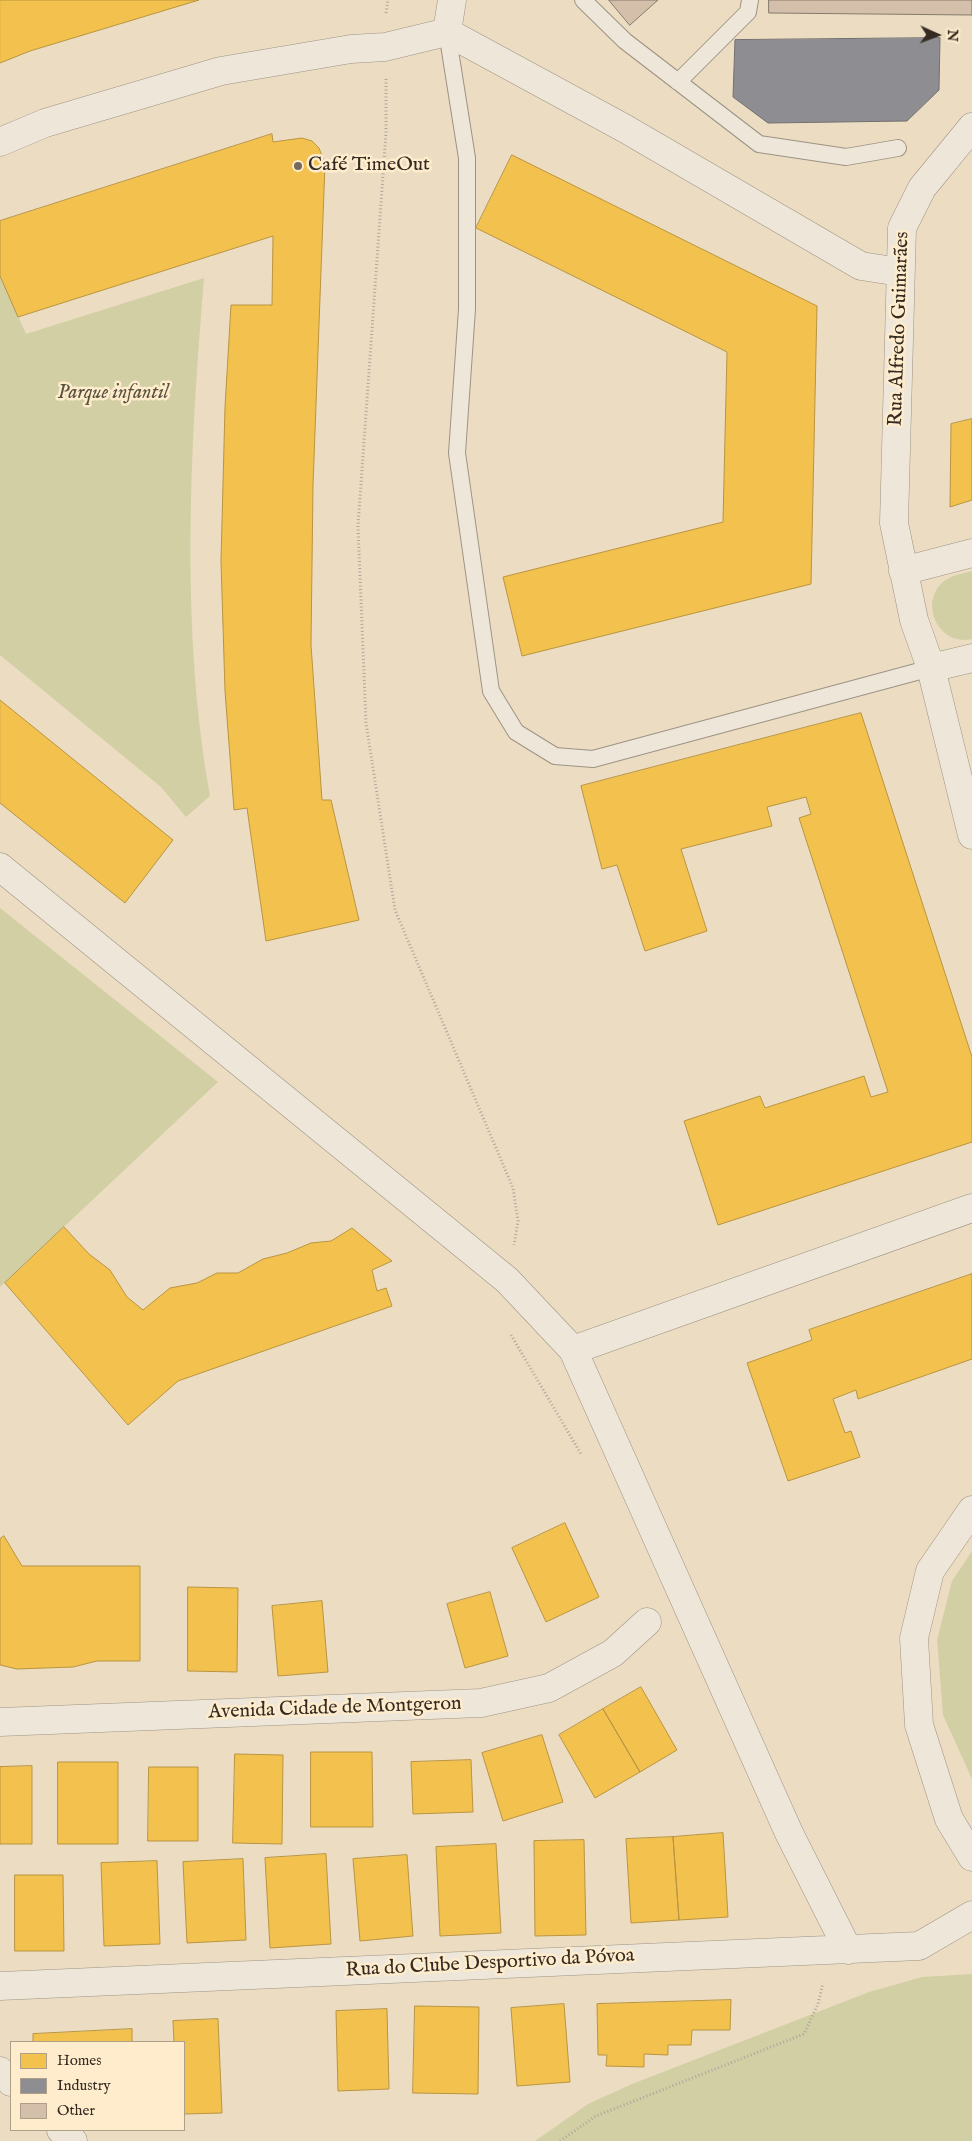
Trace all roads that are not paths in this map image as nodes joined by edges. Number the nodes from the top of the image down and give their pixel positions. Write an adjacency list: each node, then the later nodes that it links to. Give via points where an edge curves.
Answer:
1 (452, 0): 4 (street)
2 (584, 0): 5 (lane, via 626,41)
3 (750, 0): 5 (lane, via 748,12)
4 (447, 32): 7 (street, via 385,47 352,49 221,71 44,123); 9 (street, via 624,128 861,266); 13 (lane, via 467,158 467,309 457,454 490,691 516,732 555,756 593,759)
5 (678, 82): 8 (lane, via 759,144 846,157)
6 (972, 128): 9 (street, Rua Alfredo Guimarães, via 922,188 902,228)
7 (0, 142)
8 (898, 148)
9 (900, 272): 11 (street, Rua Alfredo Guimarães, via 894,523)
10 (972, 553): 11 (street)
11 (903, 571): 13 (street, Rua Alfredo Guimarães, via 914,620)
12 (972, 658): 13 (street)
13 (931, 668): 14 (street, Rua Alfredo Guimarães)
14 (972, 834)
15 (0, 867): 17 (street, via 507,1280)
16 (972, 1208): 17 (street)
17 (572, 1350): 23 (street, via 789,1833)
18 (972, 1510): 21 (street, via 930,1571 914,1638 919,1725 949,1819)
19 (647, 1622): 20 (street, Avenida Cidade de Montgeron, via 613,1653 549,1688 481,1703)
20 (0, 1722)
21 (972, 1857)
22 (972, 1915): 23 (street, Rua do Clube Desportivo da Póvoa, via 918,1946)
23 (848, 1950): 24 (street, Rua do Clube Desportivo da Póvoa)
24 (0, 1986)
25 (0, 2071): 26 (street)
26 (10, 2081)
27 (62, 2131): 28 (street)
28 (73, 2141)

